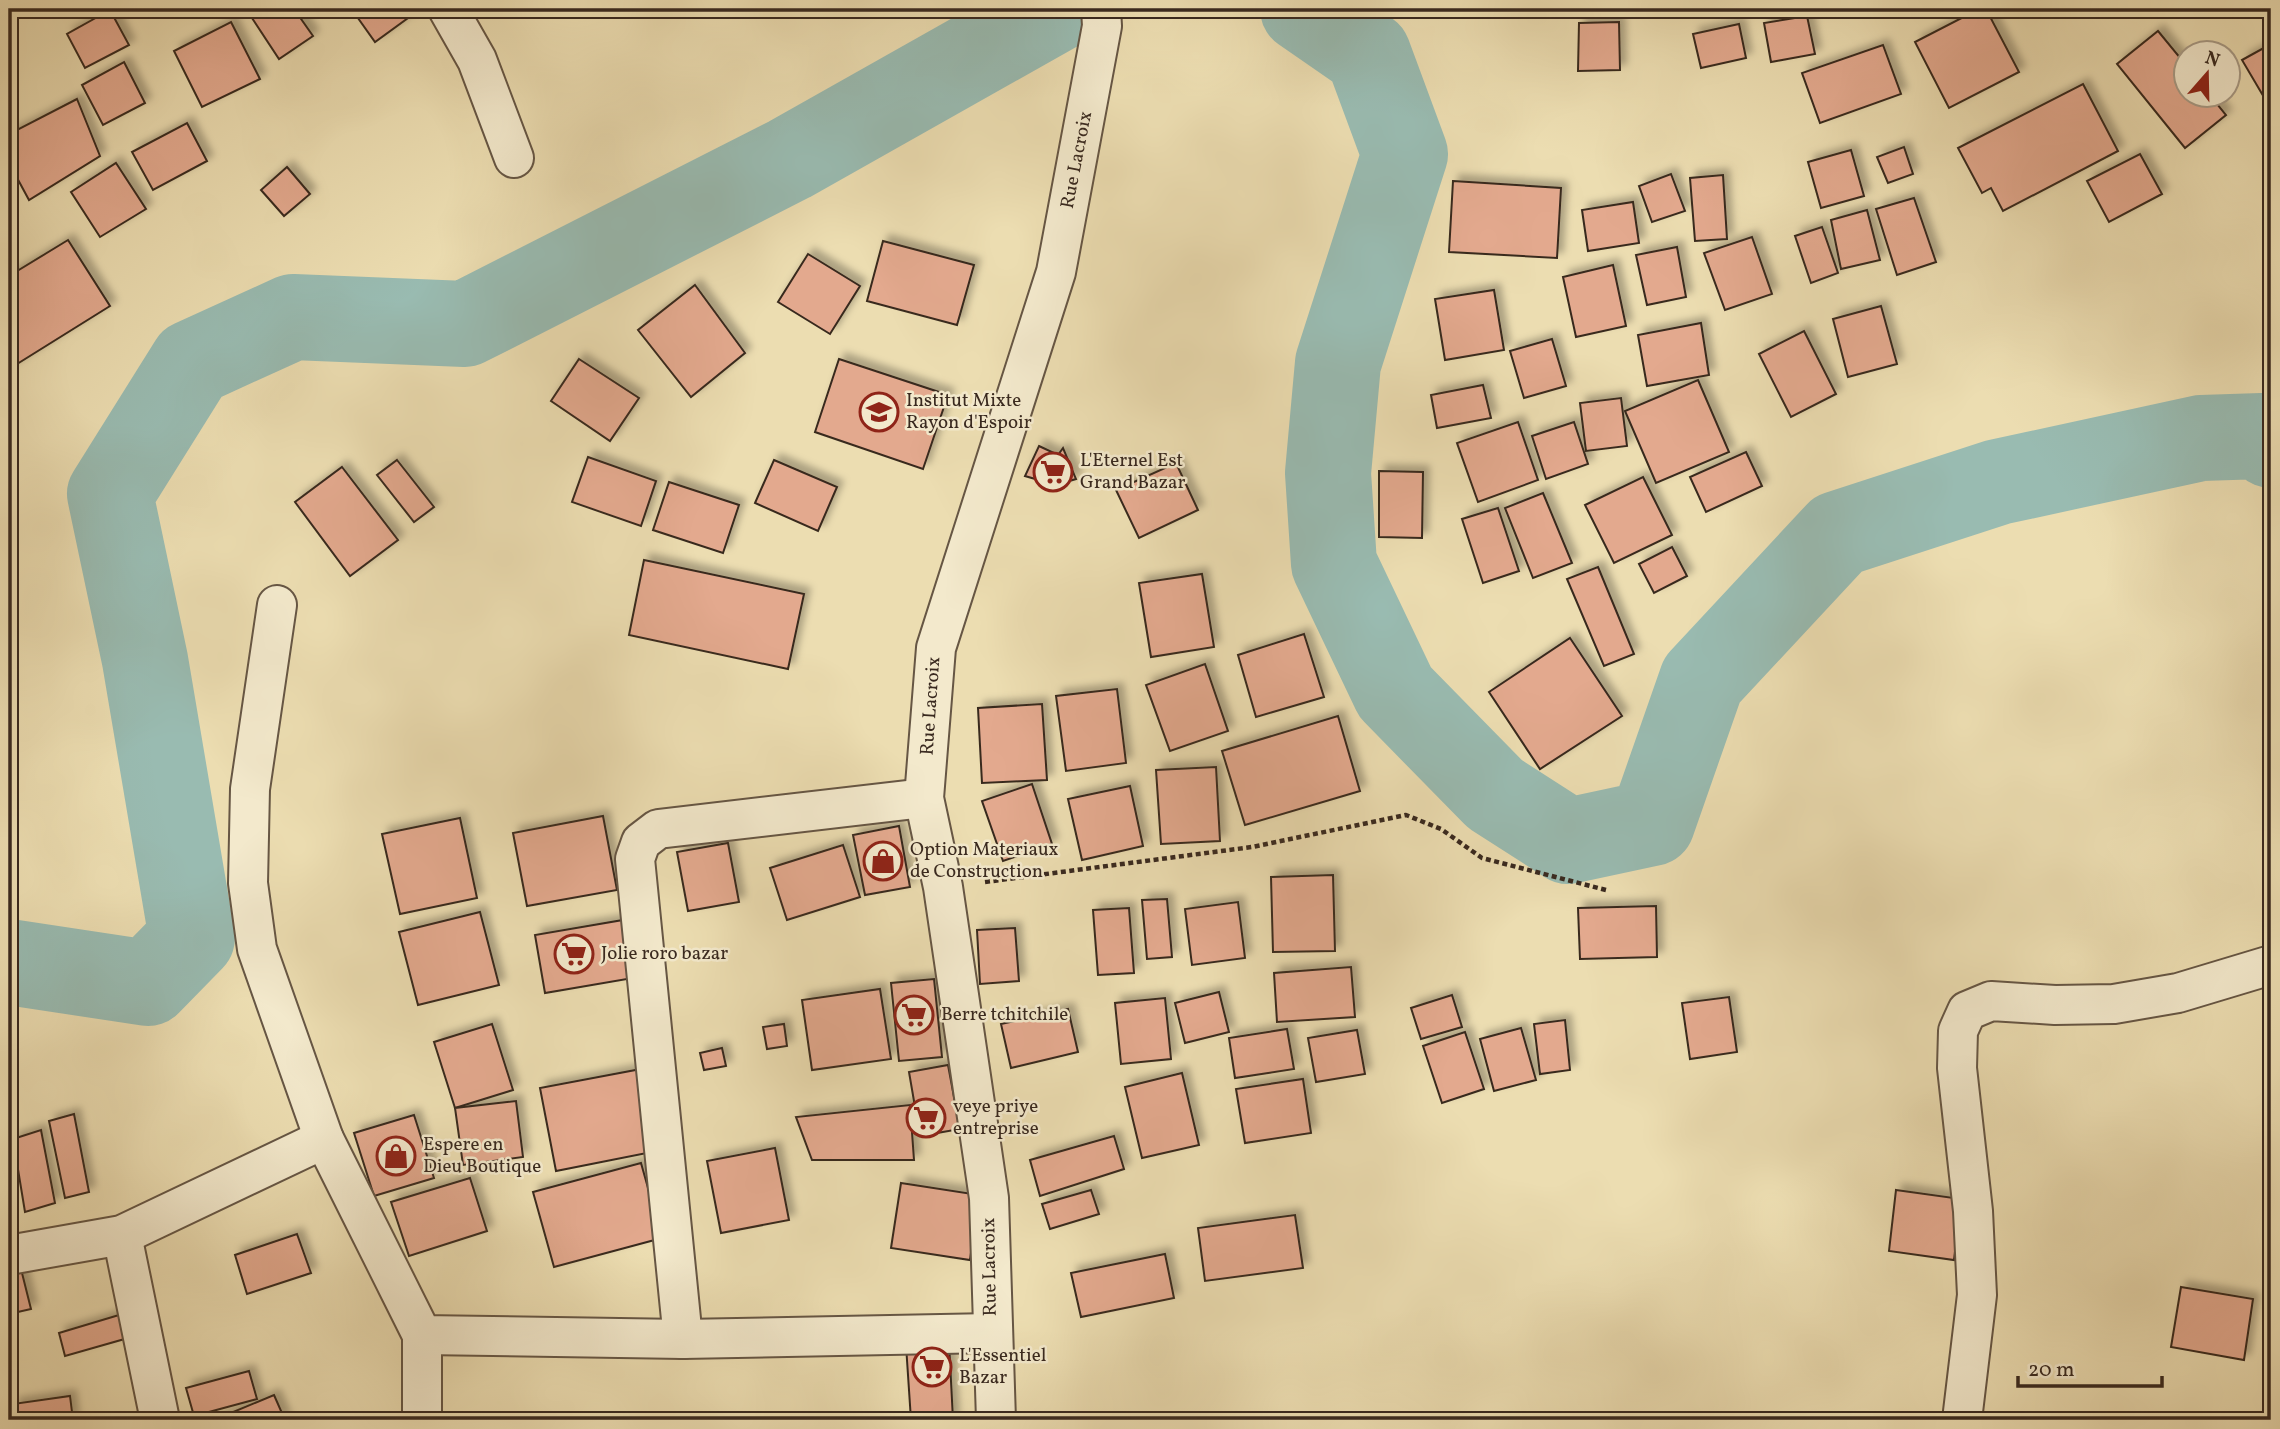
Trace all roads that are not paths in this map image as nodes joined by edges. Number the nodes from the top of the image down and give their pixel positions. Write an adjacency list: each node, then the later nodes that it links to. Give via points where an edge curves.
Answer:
1 (447, 9): 3 (street, via 477,60)
2 (1102, 17): 5 (street, Rue Lacroix, via 1056,272 936,648)
3 (514, 158)
4 (277, 605): 7 (street, via 250,789 248,883 257,949)
5 (924, 798): 10 (street, Rue Lacroix, via 943,887 989,1198); 12 (street, via 657,829 641,842 635,859)
6 (2271, 965): 16 (street, via 2178,993 2114,1004 1991,1001 1967,1011 1958,1031 1957,1068 1978,1295)
7 (324, 1139): 8 (street); 11 (street)
8 (122, 1235): 9 (street); 13 (street)
9 (9, 1255)
10 (992, 1333): 12 (street); 15 (street, Rue Lacroix)
11 (422, 1335): 12 (street); 14 (street)
12 (682, 1339)
13 (160, 1420)
14 (422, 1420)
15 (996, 1420)
16 (1962, 1420)

